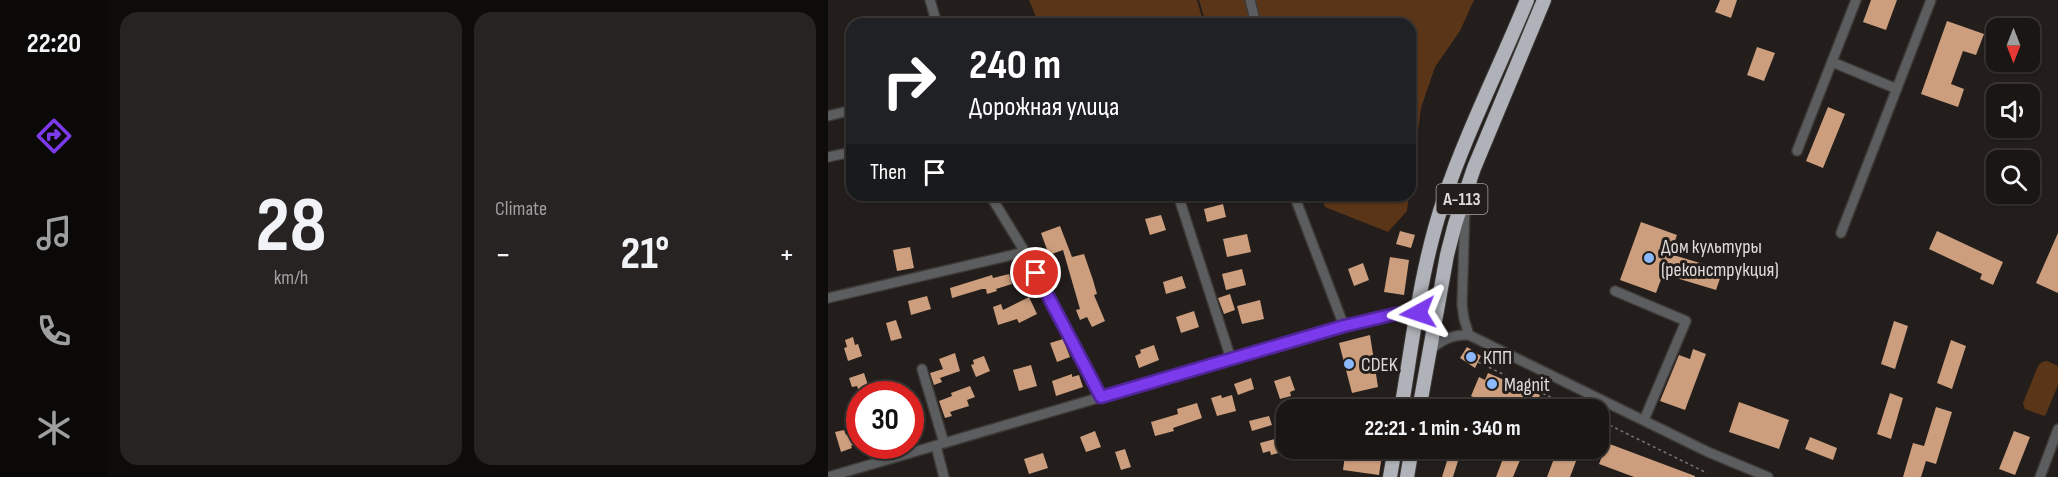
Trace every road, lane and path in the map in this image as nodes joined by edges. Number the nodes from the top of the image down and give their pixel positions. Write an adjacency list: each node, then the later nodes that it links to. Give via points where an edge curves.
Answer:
1 (930, 0): 7 (street)
2 (1250, 0): 8 (street)
3 (1527, 0): 24 (highway, А-113, via 1443,200)
4 (1544, 0): 16 (highway, А-113)
5 (1856, 0): 9 (street)
6 (1931, 0): 10 (street)
7 (934, 18)
8 (1255, 18)
9 (1832, 62): 10 (street); 13 (street)
10 (1897, 89): 20 (street)
11 (846, 112): 12 (street)
12 (828, 116)
13 (1797, 151)
14 (846, 153): 15 (street)
15 (828, 157)
16 (1468, 184): 26 (street, via 1462,305); 27 (highway, А-113, via 1447,255)
17 (994, 201): 21 (street)
18 (1180, 201): 28 (street)
19 (1296, 201): 25 (street)
20 (1842, 233)
21 (1025, 252): 23 (street); 31 (street)
22 (1616, 291): 35 (street, via 1686,321)
23 (828, 298)
24 (1418, 313): 25 (street); 32 (highway, А-113)
25 (1344, 326): 28 (street)
26 (1469, 335): 27 (street, via 1446,338); 35 (street)
27 (1430, 351): 33 (highway, А-113)
28 (1231, 359): 31 (street)
29 (1478, 362): 34 (path)
30 (922, 369): 38 (street)
31 (1101, 397): 38 (street)
32 (1403, 399)
33 (1421, 399)
34 (1554, 399)
35 (1644, 420): 46 (street)
36 (1609, 425): 41 (path)
37 (2058, 429): 47 (street)
38 (940, 445): 42 (street); 43 (street)
39 (1393, 459): 44 (highway)
40 (1410, 459): 45 (highway)
41 (1707, 473)
42 (828, 477)
43 (944, 477)
44 (1390, 477)
45 (1407, 477)
46 (1768, 477)
47 (2040, 477)

